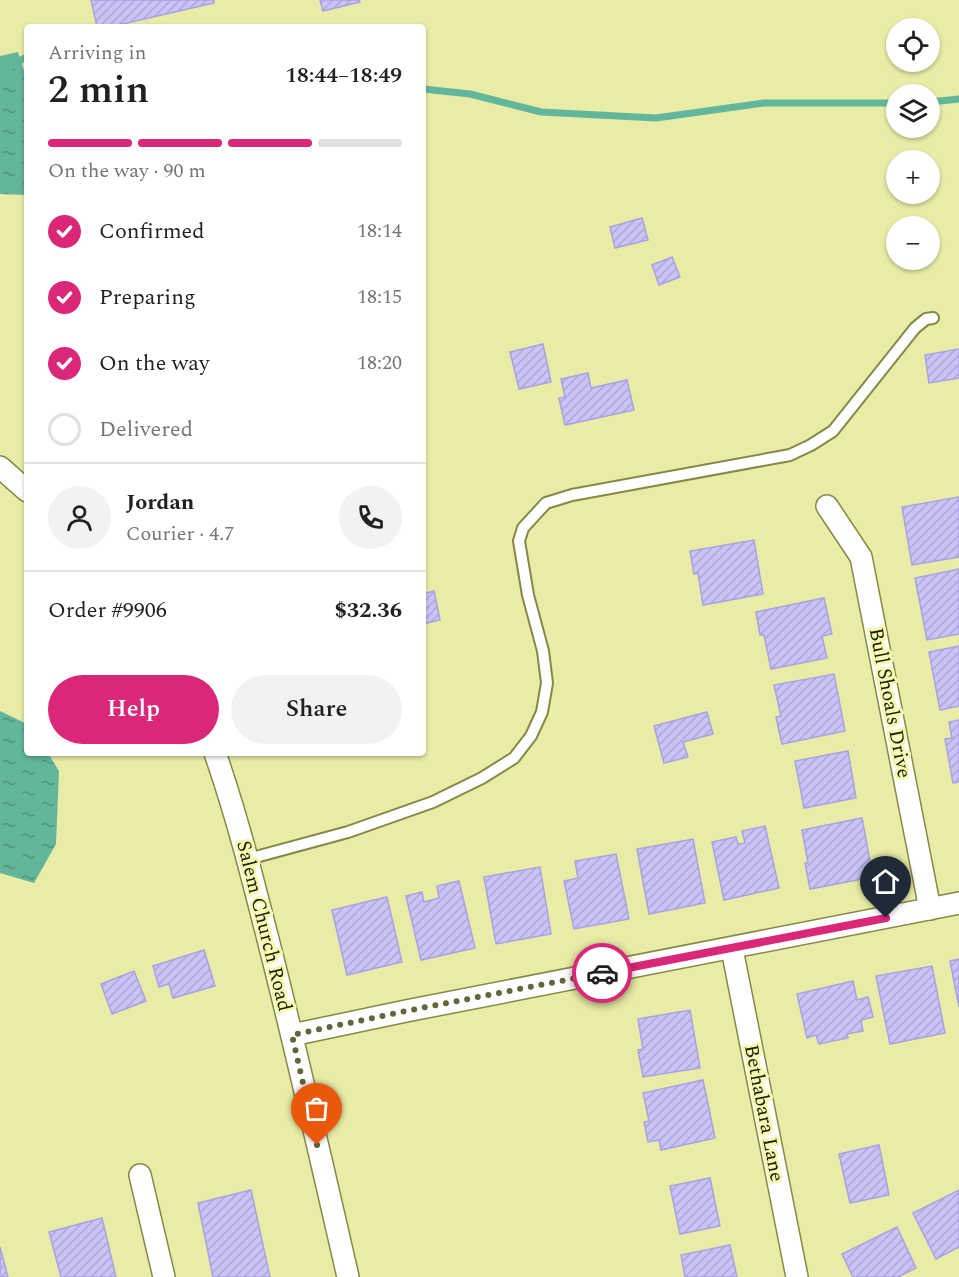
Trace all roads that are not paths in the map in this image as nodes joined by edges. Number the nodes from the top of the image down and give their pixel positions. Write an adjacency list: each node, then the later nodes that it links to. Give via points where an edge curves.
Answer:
1 (933, 318): 6 (lane, via 915,328 833,431 801,450 546,503 523,528 519,541 547,683 542,712 531,736 514,758 433,802 348,832)
2 (0, 467): 3 (street)
3 (24, 488)
4 (827, 506): 8 (street, Bull Shoals Drive, via 861,557)
5 (215, 756): 6 (street, Salem Church Road)
6 (248, 859): 10 (street, Salem Church Road)
7 (959, 903): 8 (street)
8 (930, 909): 9 (street)
9 (732, 949): 10 (street); 14 (street, Bethabara Lane)
10 (292, 1035): 13 (street, Salem Church Road)
11 (140, 1175): 12 (street)
12 (164, 1277)
13 (348, 1277)
14 (797, 1277)

